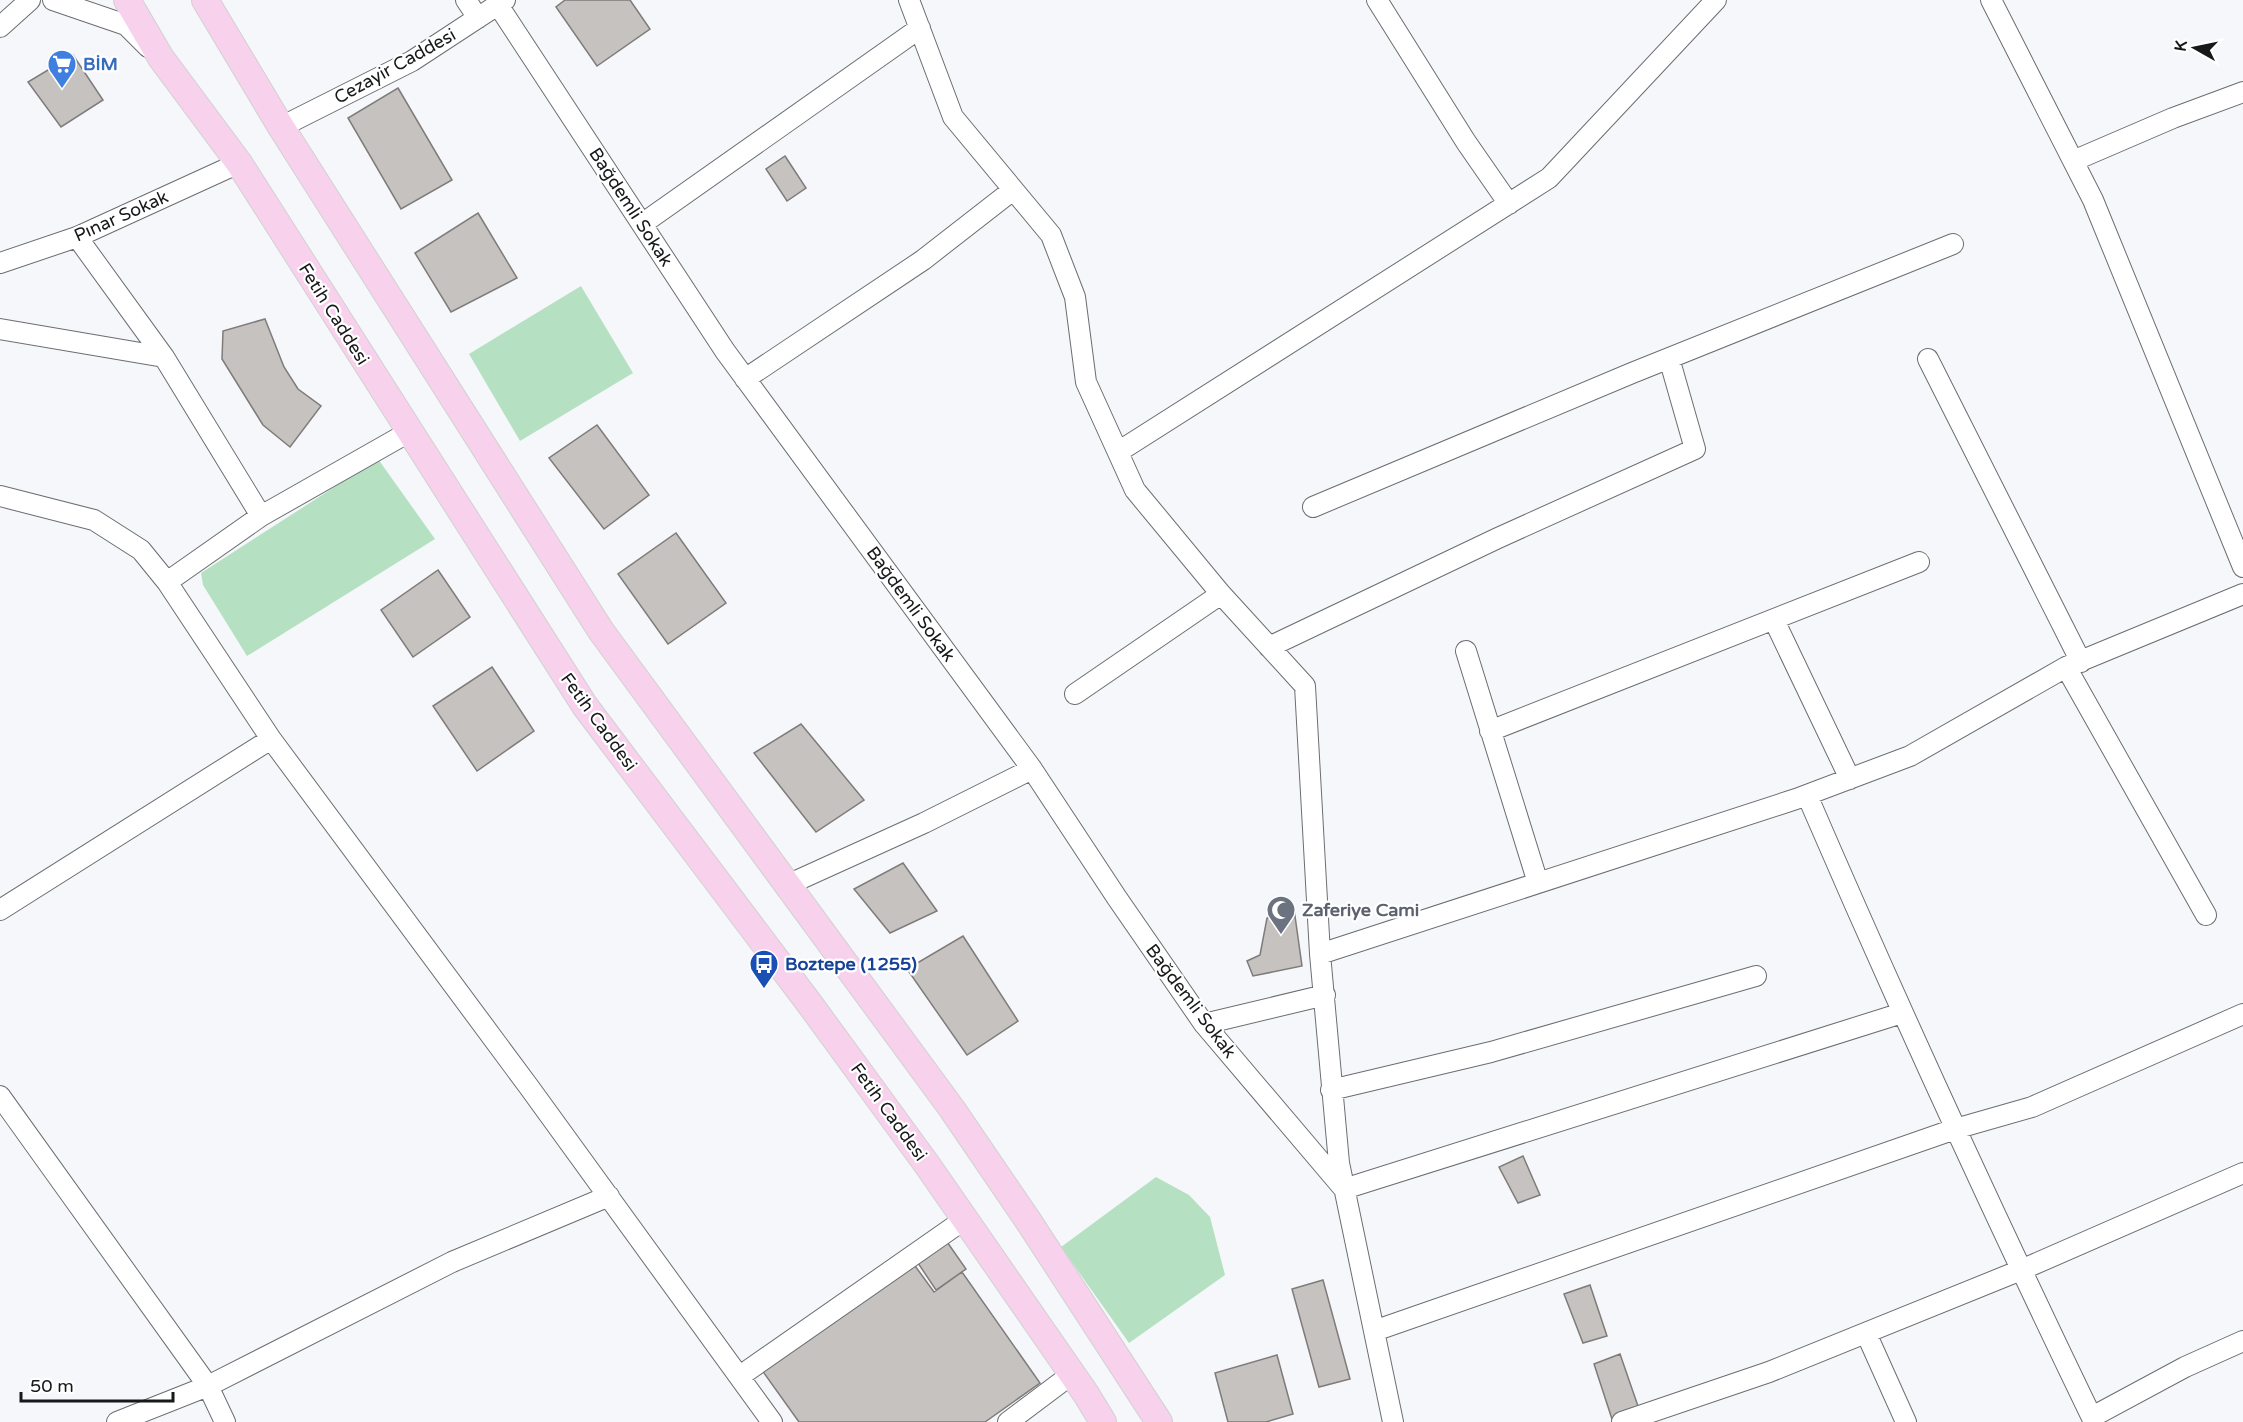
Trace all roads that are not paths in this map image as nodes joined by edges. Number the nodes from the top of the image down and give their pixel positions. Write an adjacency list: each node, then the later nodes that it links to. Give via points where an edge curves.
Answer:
1 (30, 0): 13 (street)
2 (53, 0): 15 (street, via 126,26)
3 (127, 0): 15 (main road, Fetih Caddesi)
4 (205, 0): 11 (main road)
5 (466, 0): 12 (street)
6 (909, 0): 14 (street)
7 (1377, 0): 21 (street)
8 (1716, 0): 21 (street, via 1549,178)
9 (1990, 0): 18 (street)
10 (502, 2): 12 (street, Cezayir Caddesi); 22 (street, Bağdemli Sokak)
11 (215, 11): 17 (main road)
12 (478, 18): 17 (street, Cezayir Caddesi, via 412,61)
13 (0, 27)
14 (920, 28): 20 (street, via 953,117); 22 (street)
15 (161, 58): 19 (main road, Fetih Caddesi)
16 (2243, 92): 18 (street)
17 (281, 128): 52 (main road, via 601,631)
18 (2073, 161): 37 (street, via 2093,200)
19 (239, 163): 23 (street, Pınar Sokak); 31 (main road, Fetih Caddesi)
20 (1013, 190): 30 (street, via 923,260); 32 (street, via 1050,234 1071,286 1086,382)
21 (1509, 204): 32 (street)
22 (642, 224): 30 (street, Bağdemli Sokak)
23 (77, 237): 25 (street, Pınar Sokak); 27 (street)
24 (1953, 244): 28 (street)
25 (0, 263)
26 (0, 329): 27 (street)
27 (164, 357): 35 (street)
28 (1669, 358): 34 (street); 42 (street, via 1695,449)
29 (1928, 359): 44 (street)
30 (745, 379): 48 (street, Bağdemli Sokak)
31 (409, 432): 35 (street); 67 (main road, Fetih Caddesi, via 585,706 809,1003)
32 (1118, 452): 39 (street, via 1135,490)
33 (0, 495): 38 (street, via 94,520 141,550)
34 (1313, 507)
35 (261, 516): 38 (street)
36 (1919, 562): 41 (street)
37 (2243, 567)
38 (167, 582): 47 (street)
39 (1221, 594): 42 (street); 45 (street)
40 (2243, 594): 44 (street)
41 (1774, 620): 46 (street); 49 (street)
42 (1269, 647): 55 (street, via 1305,686)
43 (1466, 651): 46 (street)
44 (2074, 664): 49 (street, via 1910,756); 54 (street)
45 (1075, 694)
46 (1490, 731): 51 (street)
47 (271, 739): 53 (street); 66 (street)
48 (1032, 769): 52 (street); 60 (street, Bağdemli Sokak)
49 (1850, 779): 50 (street)
50 (1807, 795): 51 (street); 58 (street)
51 (1538, 883): 55 (street)
52 (785, 886): 81 (main road, via 952,1109)
53 (0, 910)
54 (2206, 915)
55 (1320, 954): 57 (street)
56 (1756, 976): 61 (street, via 1491,1052)
57 (1325, 995): 60 (street); 61 (street)
58 (1902, 1013): 63 (street); 65 (street)
59 (2243, 1014): 63 (street, via 2032,1107)
60 (1204, 1024): 65 (street, Bağdemli Sokak)
61 (1331, 1090): 65 (street)
62 (0, 1096): 74 (street)
63 (1955, 1130): 68 (street); 69 (street)
64 (2243, 1173): 68 (street)
65 (1344, 1189): 69 (street)
66 (609, 1196): 73 (street); 74 (street, via 452,1262)
67 (965, 1219): 72 (main road, Fetih Caddesi); 73 (street)
68 (2021, 1270): 70 (street); 75 (street)
69 (1374, 1331): 82 (street)
70 (1866, 1333): 83 (street, via 1769,1372); 84 (street)
71 (2243, 1341): 75 (street, via 2185,1367)
72 (1072, 1374): 79 (street); 80 (main road, Fetih Caddesi)
73 (740, 1376): 78 (street)
74 (208, 1386): 76 (street); 77 (street)
75 (2093, 1420)
76 (117, 1422)
77 (225, 1422)
78 (772, 1422)
79 (1008, 1422)
80 (1103, 1422)
81 (1159, 1422)
82 (1393, 1422)
83 (1622, 1422)
84 (1906, 1422)

